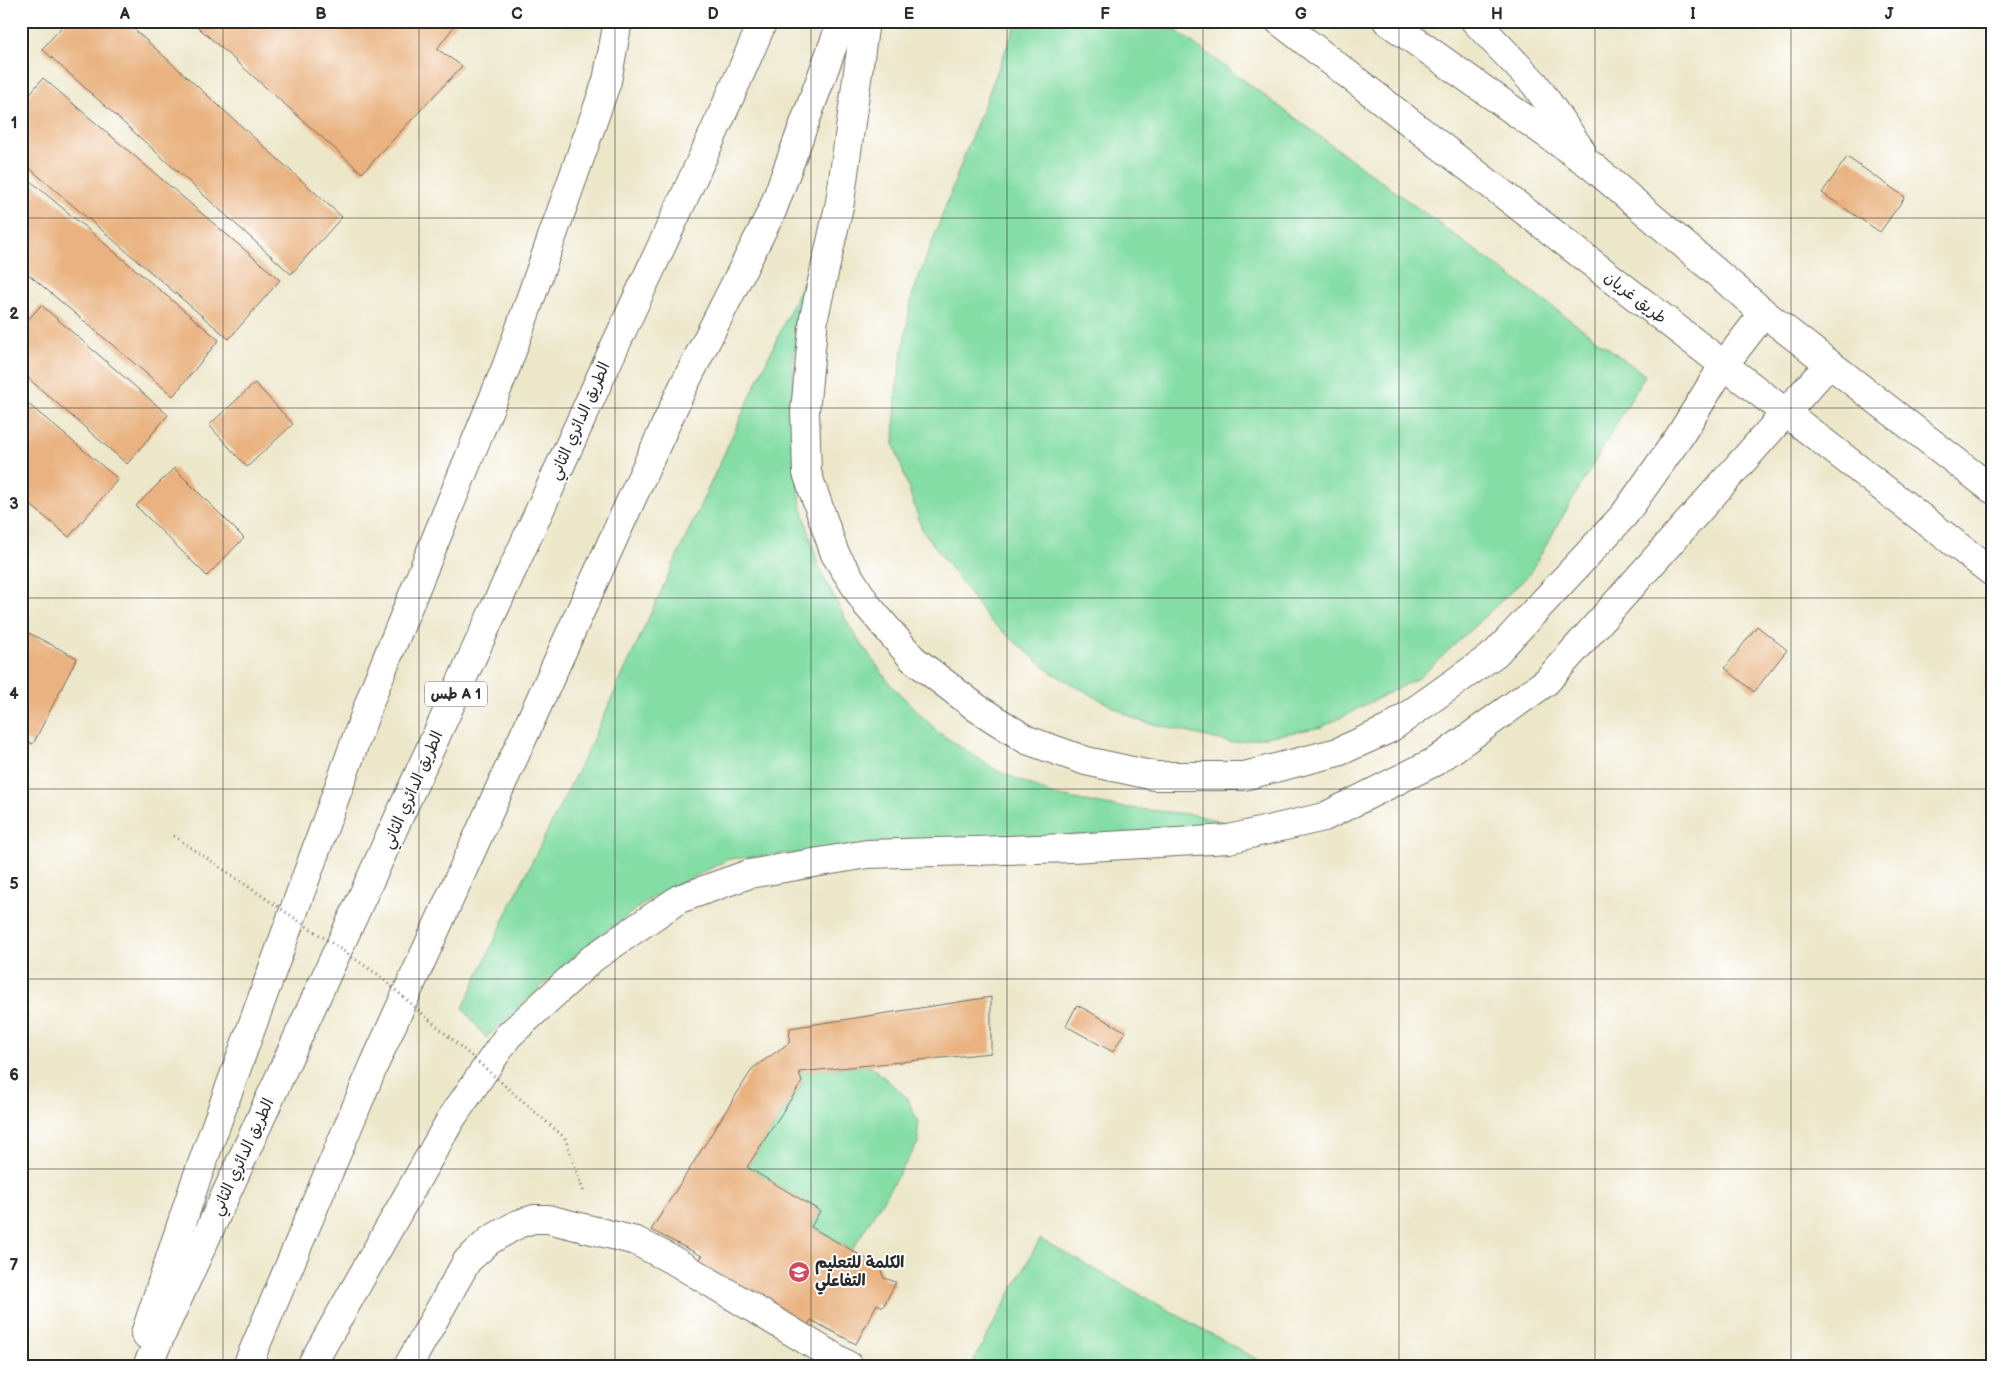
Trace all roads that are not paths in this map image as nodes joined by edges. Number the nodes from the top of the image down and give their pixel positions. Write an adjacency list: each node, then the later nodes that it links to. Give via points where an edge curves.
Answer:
1 (618, 21): 15 (main road, via 607,81 506,365 374,690 196,1183)
2 (763, 21): 16 (main road, الطريق الدائري الثاني / طس A 1, via 726,108)
3 (842, 21): 17 (main road, via 772,211 682,389 613,539 374,1065)
4 (865, 21): 11 (main road, via 840,202 814,317 805,410 807,474 835,554 867,605 914,659 977,708 1027,740 1086,761 1155,776 1244,776 1338,752 1390,728 1496,652 1617,522 1679,437)
5 (1279, 21): 11 (main road, طريق غريان)
6 (1387, 21): 8 (main road)
7 (1475, 21): 8 (main road, via 1535,84)
8 (1592, 166): 9 (main road)
9 (1764, 313): 10 (main road); 11 (main road)
10 (1829, 364): 12 (main road); 13 (main road)
11 (1723, 366): 12 (main road, طريق غريان)
12 (1786, 413): 14 (main road, طريق غريان); 18 (main road, via 1546,682 1436,762 1324,817 1230,839 867,854 749,874 679,899 592,958 508,1036 451,1119)
13 (1993, 490)
14 (1993, 573)
15 (134, 1366)
16 (147, 1366)
17 (247, 1366)
18 (310, 1366)
19 (408, 1366): 20 (main road, via 467,1261 490,1240 518,1224 548,1219 636,1241)
20 (849, 1366)

